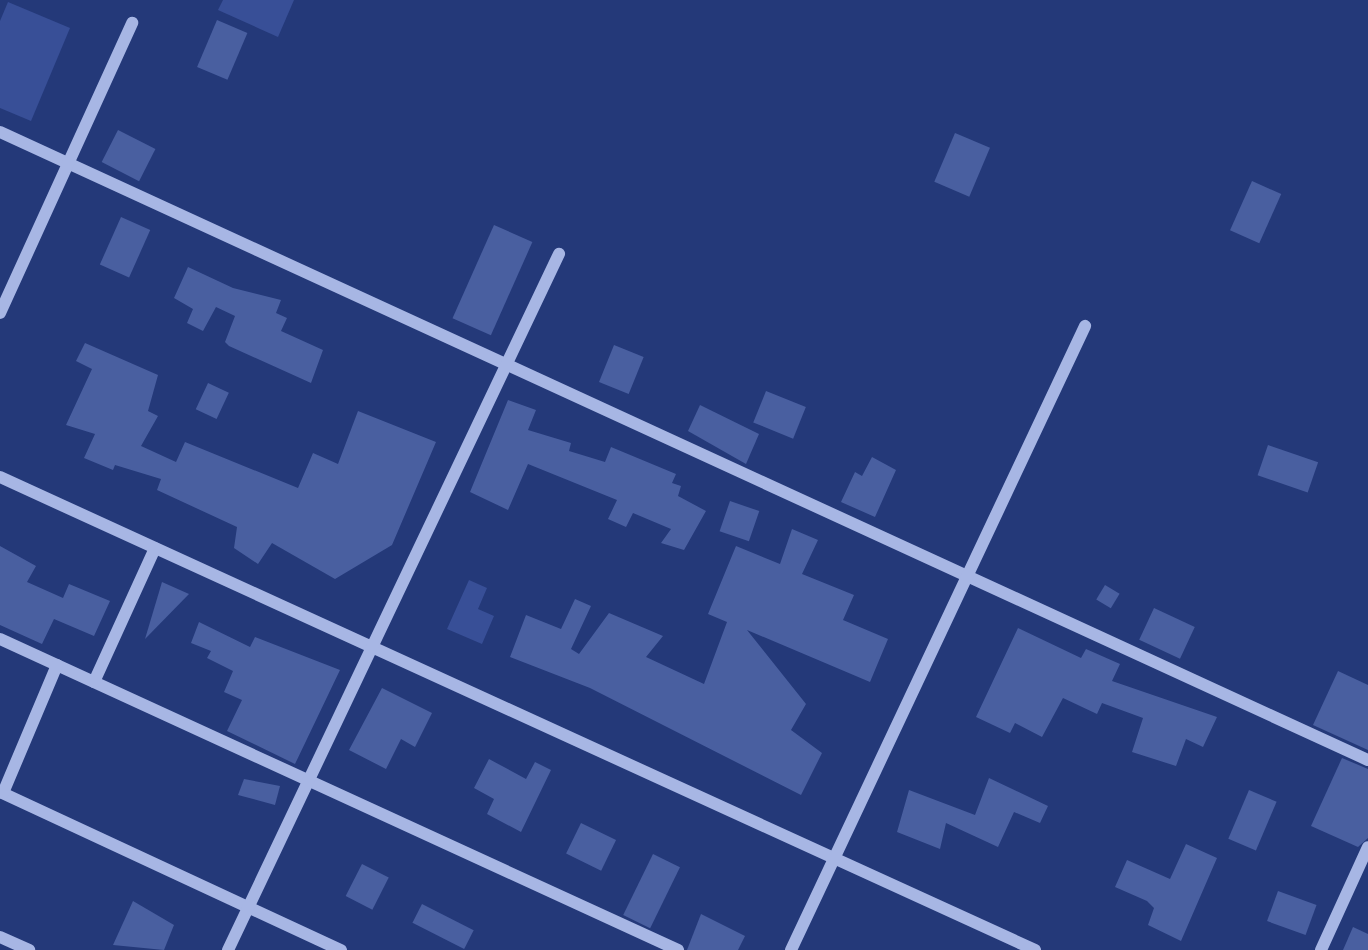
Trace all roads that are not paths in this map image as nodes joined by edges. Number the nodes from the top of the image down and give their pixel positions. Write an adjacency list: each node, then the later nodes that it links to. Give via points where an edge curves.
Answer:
1 (132, 23): 3 (street)
2 (0, 132): 3 (street)
3 (67, 165): 5 (street); 7 (street)
4 (559, 254): 7 (street)
5 (0, 313)
6 (1085, 326): 10 (street)
7 (508, 361): 10 (street); 12 (street)
8 (0, 477): 9 (street)
9 (155, 548): 12 (street); 14 (street)
10 (967, 577): 15 (street); 19 (street)
11 (0, 639): 13 (street)
12 (371, 647): 16 (street); 19 (street)
13 (57, 665): 14 (street); 17 (street)
14 (94, 682): 16 (street)
15 (1368, 760)
16 (308, 780): 20 (street); 25 (street)
17 (2, 792): 20 (street)
18 (1368, 847): 28 (street)
19 (834, 859): 26 (street); 27 (street)
20 (248, 907): 23 (street); 24 (street)
21 (0, 937): 22 (street)
22 (29, 950)
23 (228, 950)
24 (341, 950)
25 (678, 950)
26 (791, 950)
27 (1035, 950)
28 (1321, 950)

